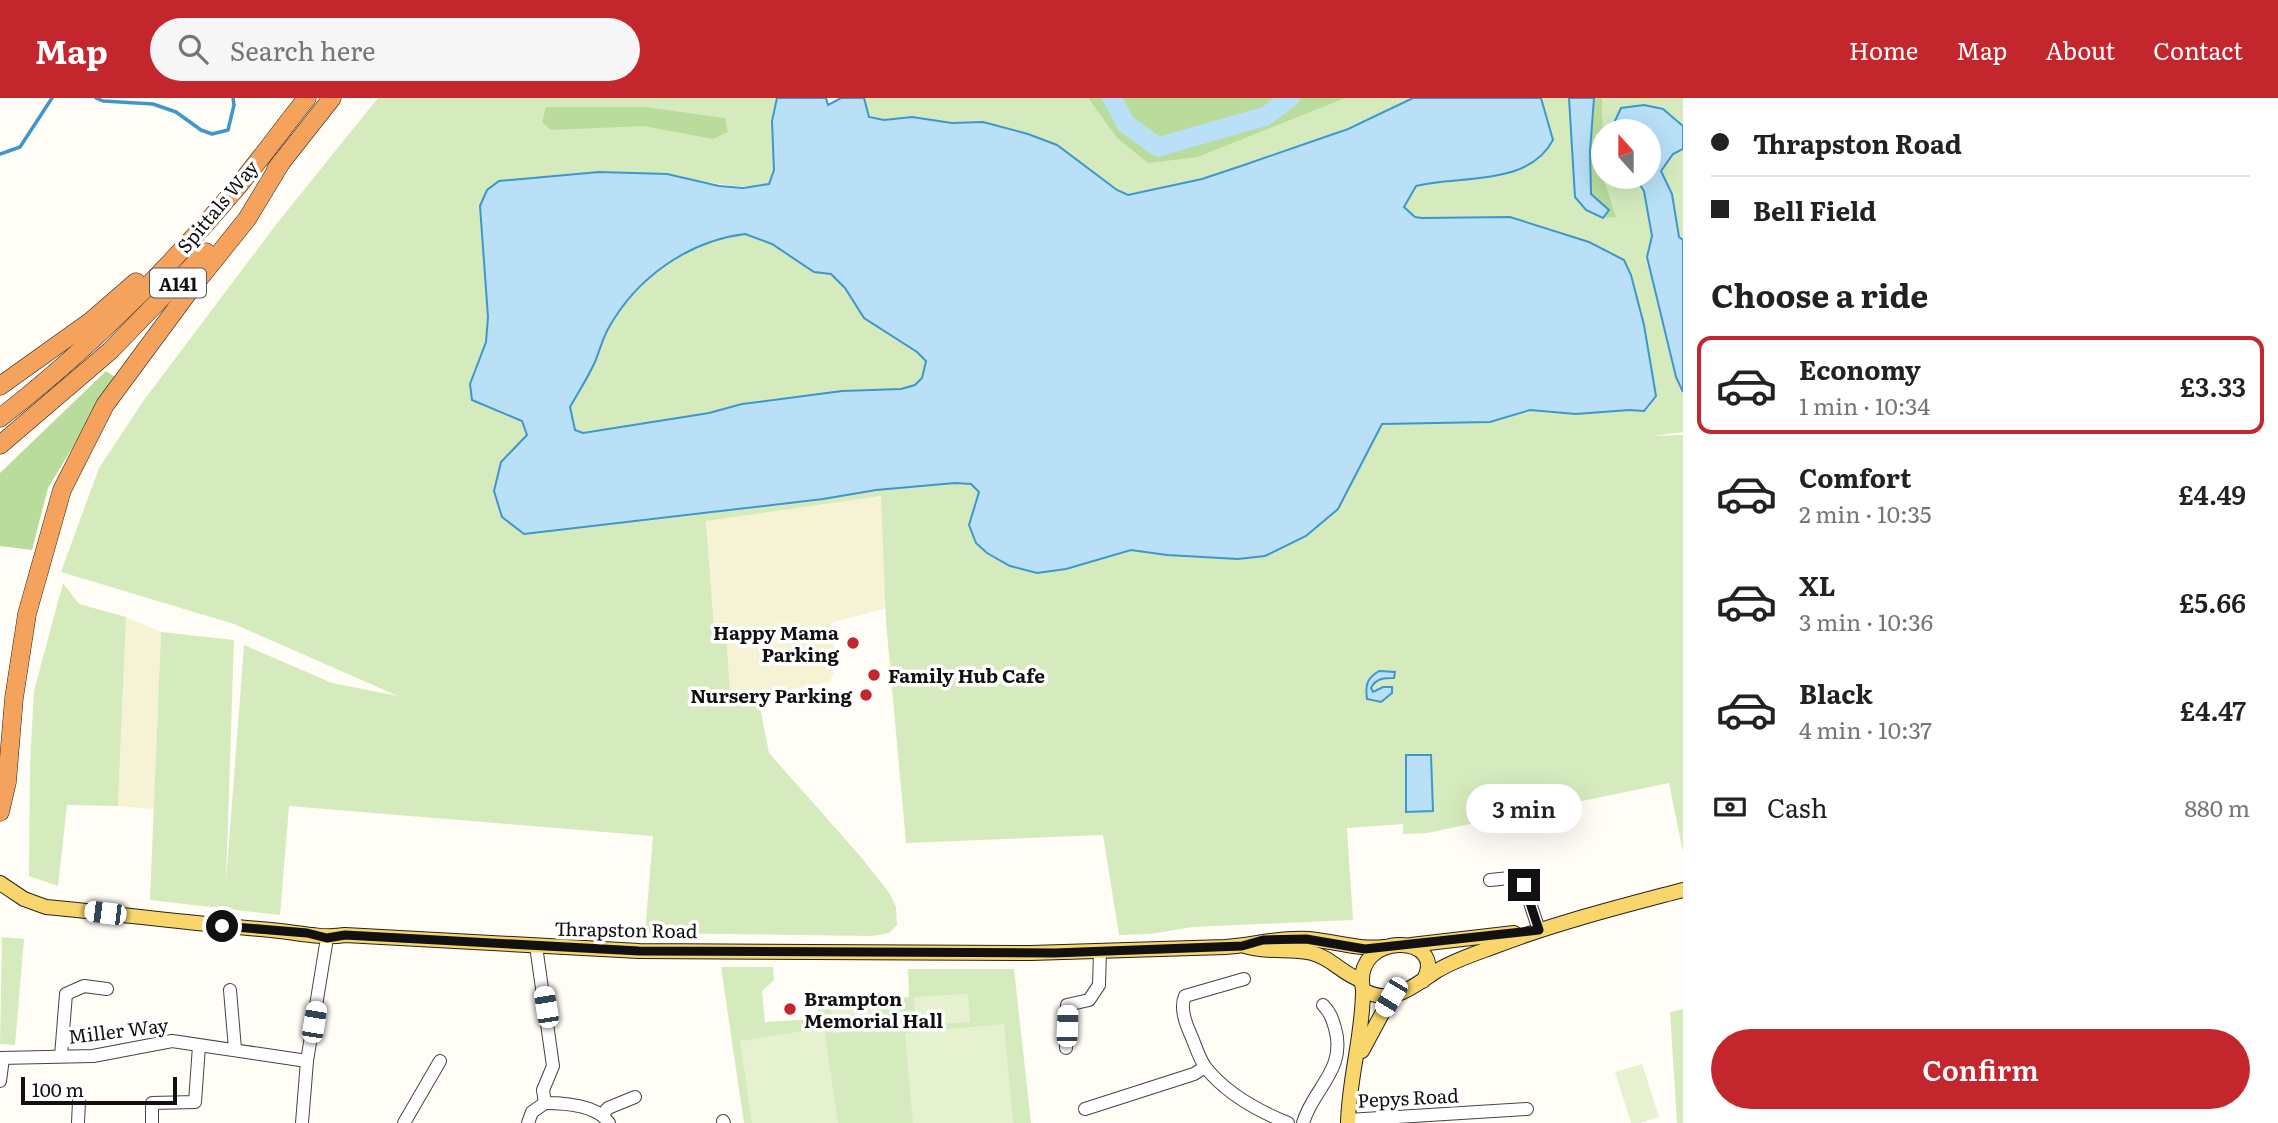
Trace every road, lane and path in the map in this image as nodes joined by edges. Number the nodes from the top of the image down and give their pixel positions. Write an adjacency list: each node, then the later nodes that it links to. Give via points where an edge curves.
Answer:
1 (307, 98): 4 (highway, Spittals Way / A141)
2 (332, 98): 3 (highway, Spittals Way / A141)
3 (282, 161): 7 (highway, Spittals Way / A141, via 217,241 147,315 72,386); 8 (highway, via 247,219 105,405 62,491 27,614)
4 (236, 189): 5 (highway, via 91,321); 6 (highway, Spittals Way / A141, via 112,321)
5 (0, 386)
6 (0, 418)
7 (0, 444)
8 (0, 812)
9 (0, 870): 13 (main road)
10 (1490, 880): 14 (street, via 1510,878 1524,885)
11 (0, 883): 13 (main road, Thrapston Road)
12 (1683, 890): 14 (main road)
13 (14, 892): 15 (main road, Thrapston Road, via 46,906)
14 (1537, 931): 16 (main road, Thrapston Road); 22 (main road, via 1456,961)
15 (327, 938): 17 (main road, Thrapston Road, via 345,935); 33 (street)
16 (1411, 945): 19 (main road, Thrapston Road); 22 (main road, via 1428,960 1429,971)
17 (536, 946): 20 (main road, Thrapston Road, via 639,951); 40 (street, via 553,1066 543,1090)
18 (1242, 946): 19 (main road, Thrapston Road, via 1263,940 1306,939 1365,949); 20 (main road, Thrapston Road); 23 (main road, Thrapston Road, via 1328,959)
19 (1384, 947): 23 (main road, via 1366,961)
20 (1100, 951): 29 (street, via 1099,985 1089,1000 1068,1005)
21 (1244, 979): 36 (street, via 1185,996 1182,1003 1188,1029)
22 (1423, 981): 26 (main road)
23 (1362, 985): 26 (main road, Thrapston Road, via 1371,995); 35 (main road)
24 (107, 989): 31 (street, via 84,986 66,994)
25 (230, 990): 30 (street)
26 (1391, 997): 35 (main road)
27 (1323, 1004): 52 (street, via 1331,1014 1339,1043 1333,1069 1307,1108)
28 (199, 1046): 30 (street, Miller Way); 31 (street, Miller Way, via 172,1041 93,1056); 47 (street, via 195,1102 152,1103)
29 (1066, 1048)
30 (235, 1049): 33 (street, Miller Way)
31 (61, 1056): 32 (street, Miller Way)
32 (1, 1058): 37 (street)
33 (307, 1061): 48 (street)
34 (440, 1061): 49 (street)
35 (1355, 1065): 45 (main road)
36 (1205, 1066): 41 (street, via 1194,1074); 51 (street, via 1225,1088)
37 (0, 1082)
38 (635, 1097): 44 (street, via 608,1108)
39 (79, 1101): 46 (street)
40 (545, 1102): 44 (street, via 582,1107); 50 (street, via 532,1112)
41 (1085, 1109)
42 (1527, 1109): 43 (street, Pepys Road)
43 (1471, 1118): 45 (street, Pepys Road)
44 (606, 1119)
45 (1348, 1121)
46 (78, 1123)
47 (152, 1123)
48 (302, 1123)
49 (404, 1123)
50 (528, 1123)
51 (1288, 1123)
52 (1303, 1123)

